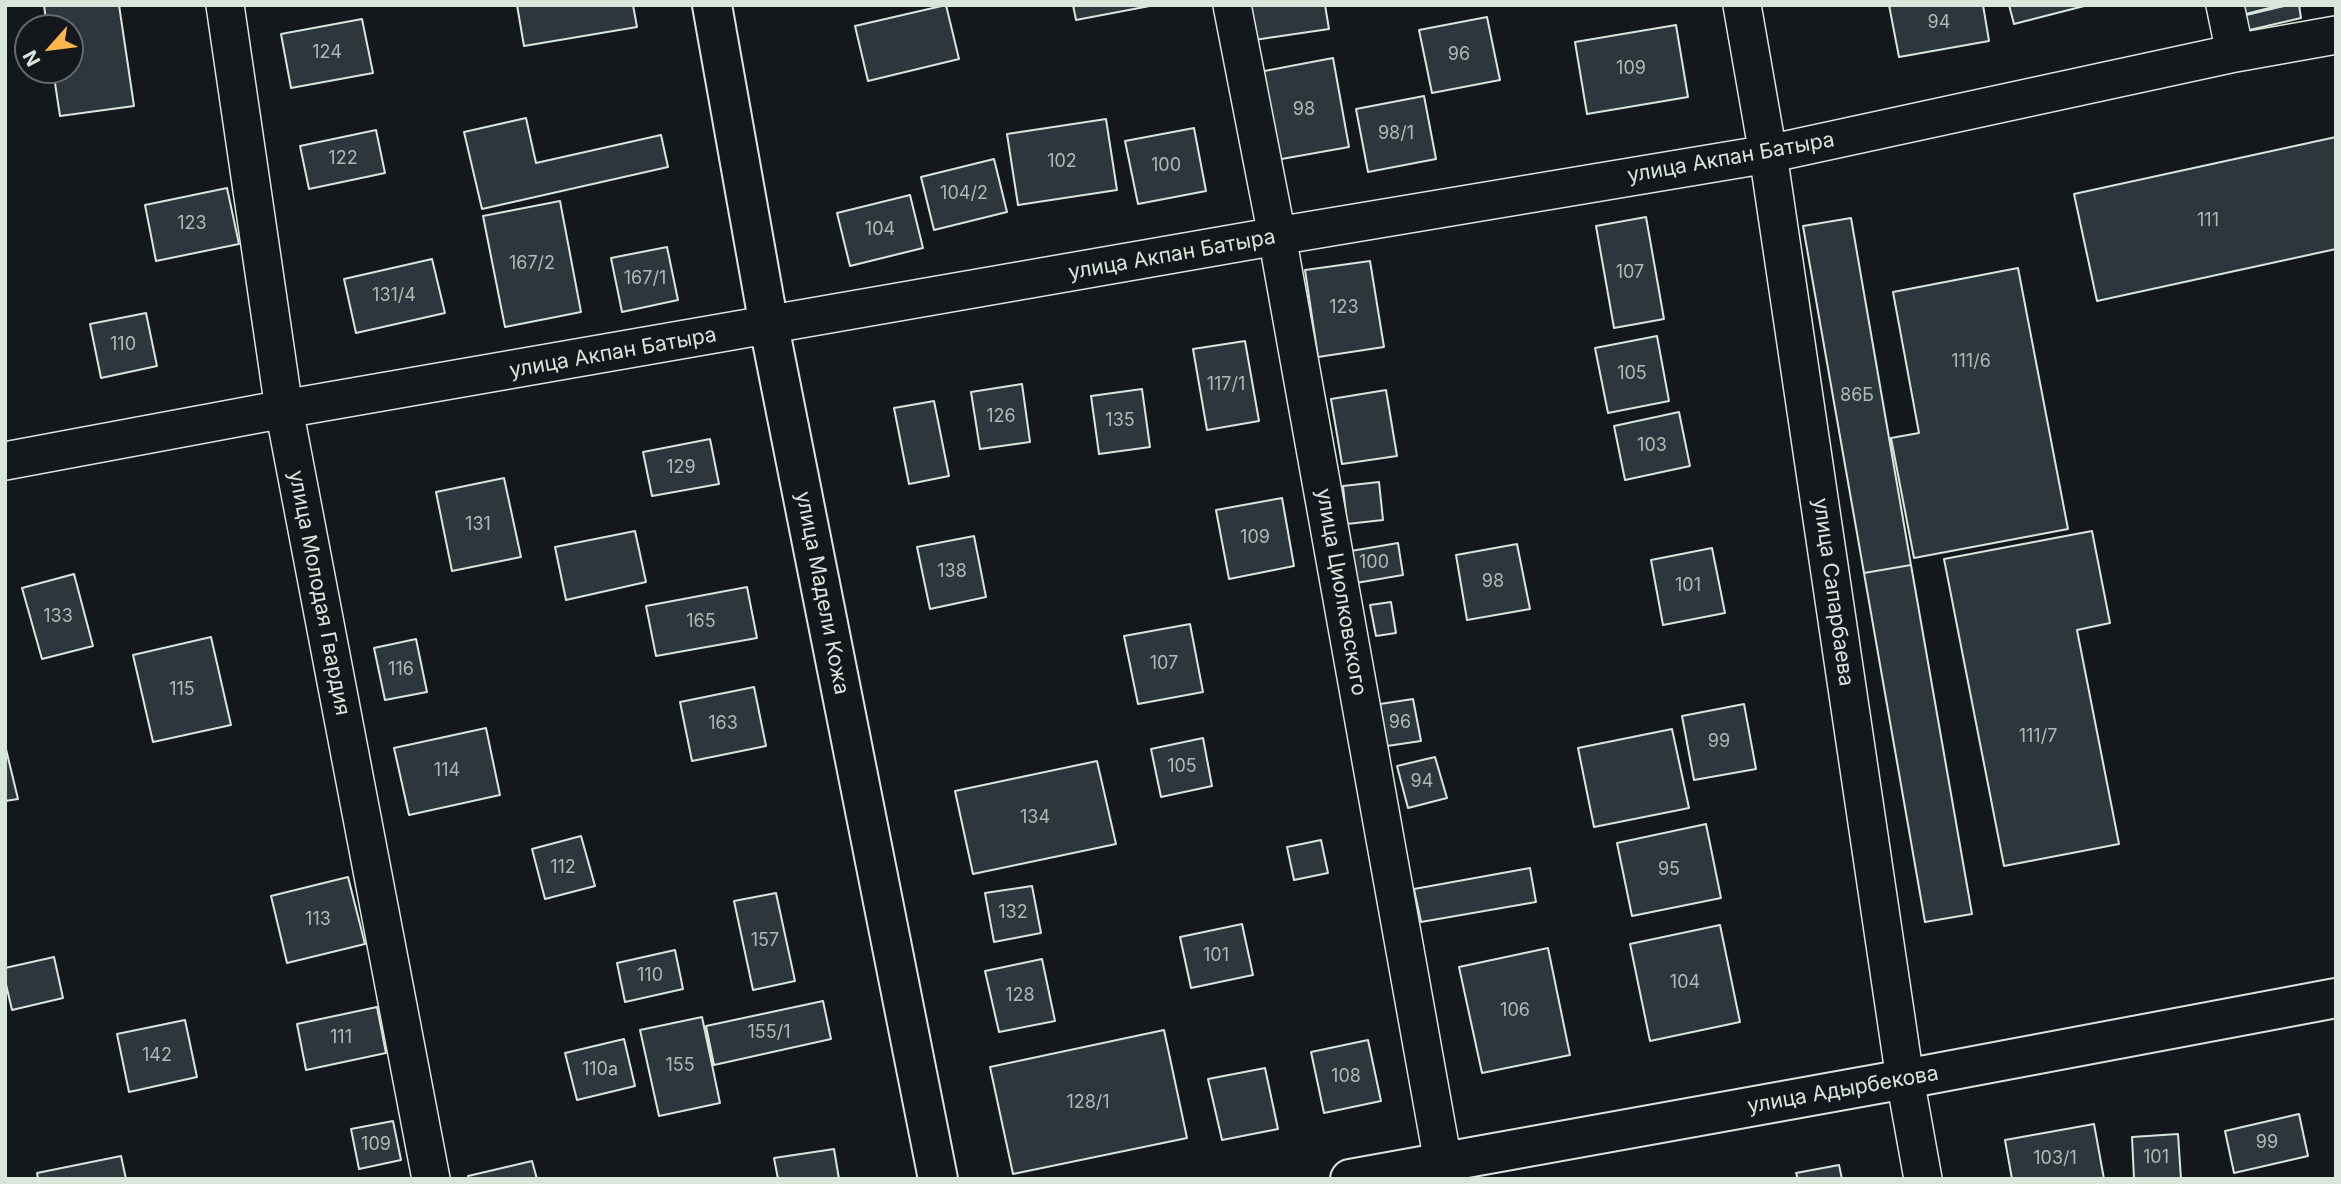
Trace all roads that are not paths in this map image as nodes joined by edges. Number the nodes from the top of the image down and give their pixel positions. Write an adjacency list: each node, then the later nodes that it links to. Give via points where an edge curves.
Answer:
1 (225, 5): 11 (street, улица Молодая Гвардия)
2 (712, 5): 10 (main road, улица Мадели Кожа)
3 (1232, 5): 9 (street, улица Циолковского)
4 (1742, 5): 8 (street, улица Сапарбаева)
5 (2225, 5): 7 (street)
6 (2336, 35): 7 (street, улица Акпан Батыра)
7 (2235, 54): 8 (street, улица Акпан Батыра)
8 (1768, 154): 9 (street, улица Акпан Батыра); 14 (street, улица Сапарбаева)
9 (1277, 236): 10 (street, улица Акпан Батыра); 15 (street, улица Циолковского)
10 (769, 326): 11 (street, улица Акпан Батыра); 17 (main road, улица Мадели Кожа)
11 (284, 409): 12 (street, улица Акпан Батыра); 16 (street, улица Молодая Гвардия)
12 (5, 461)
13 (2336, 998): 14 (main road, улица Адырбекова)
14 (1905, 1079): 15 (main road, улица Адырбекова); 19 (street, улица Сапарбаева)
15 (1445, 1170): 18 (main road, улица Адырбекова)
16 (431, 1179)
17 (938, 1179)
18 (1350, 1179)
19 (1923, 1179)

